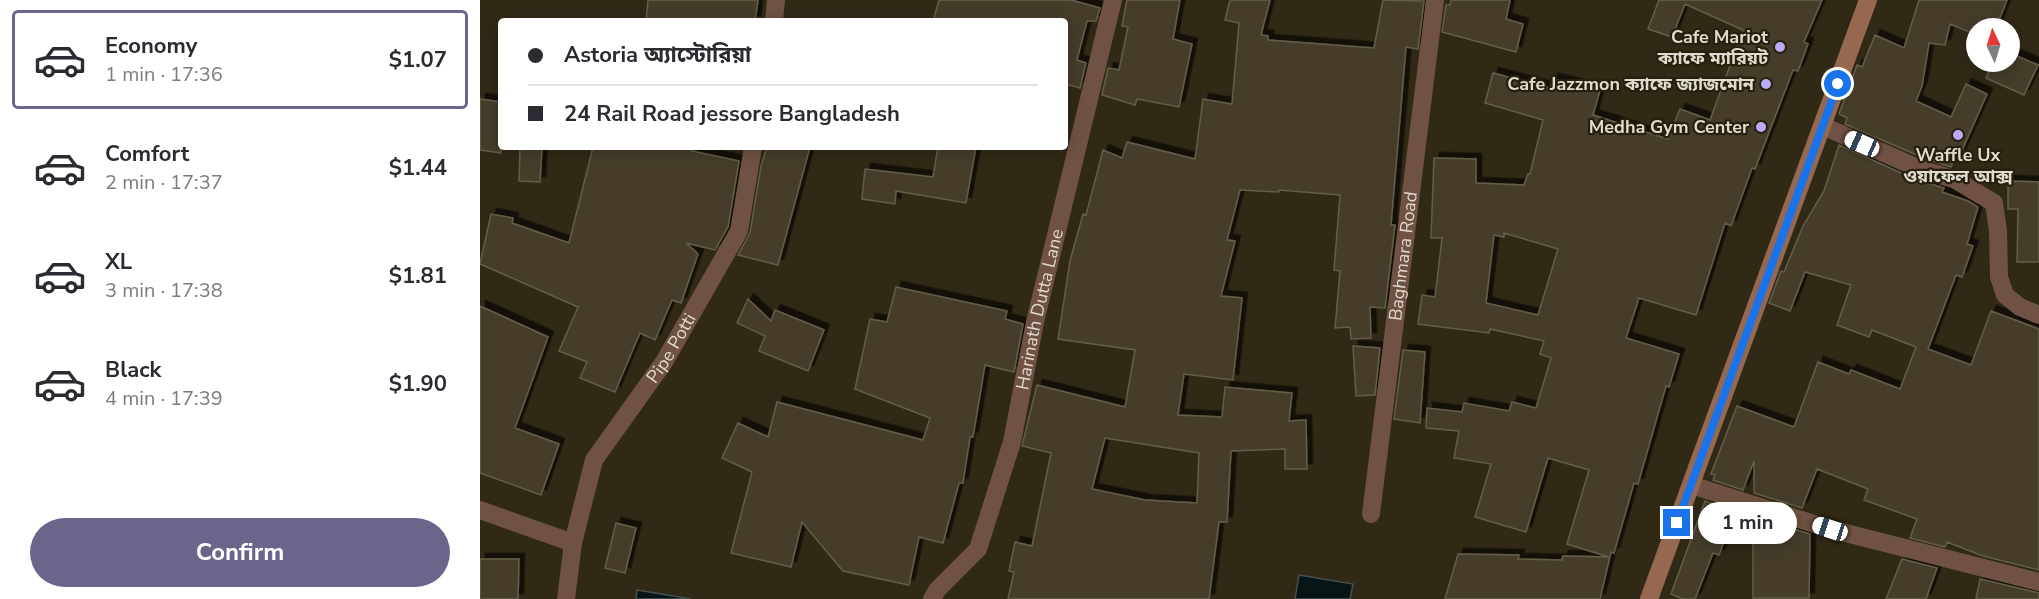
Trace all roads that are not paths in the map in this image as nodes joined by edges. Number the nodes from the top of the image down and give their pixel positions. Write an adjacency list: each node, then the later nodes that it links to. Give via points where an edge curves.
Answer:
1 (776, 0): 5 (street)
2 (1113, 0): 15 (street, Harinath Dutta Lane, via 1035,322 1012,442 978,549)
3 (1435, 0): 11 (street, Baghmara Road)
4 (1869, 0): 6 (street)
5 (774, 18)
6 (1823, 126): 8 (street, via 1922,170 1954,178 1994,203 1999,277 2005,295 2020,308); 9 (street)
7 (752, 150): 12 (street, Pipe Potti, via 739,231 664,362 594,460)
8 (2039, 315)
9 (1691, 485): 13 (street, via 1830,529); 16 (street)
10 (480, 510): 12 (street)
11 (1371, 514)
12 (573, 543): 14 (street, Pipe Potti)
13 (2039, 582)
14 (566, 599)
15 (932, 599)
16 (1649, 599)

